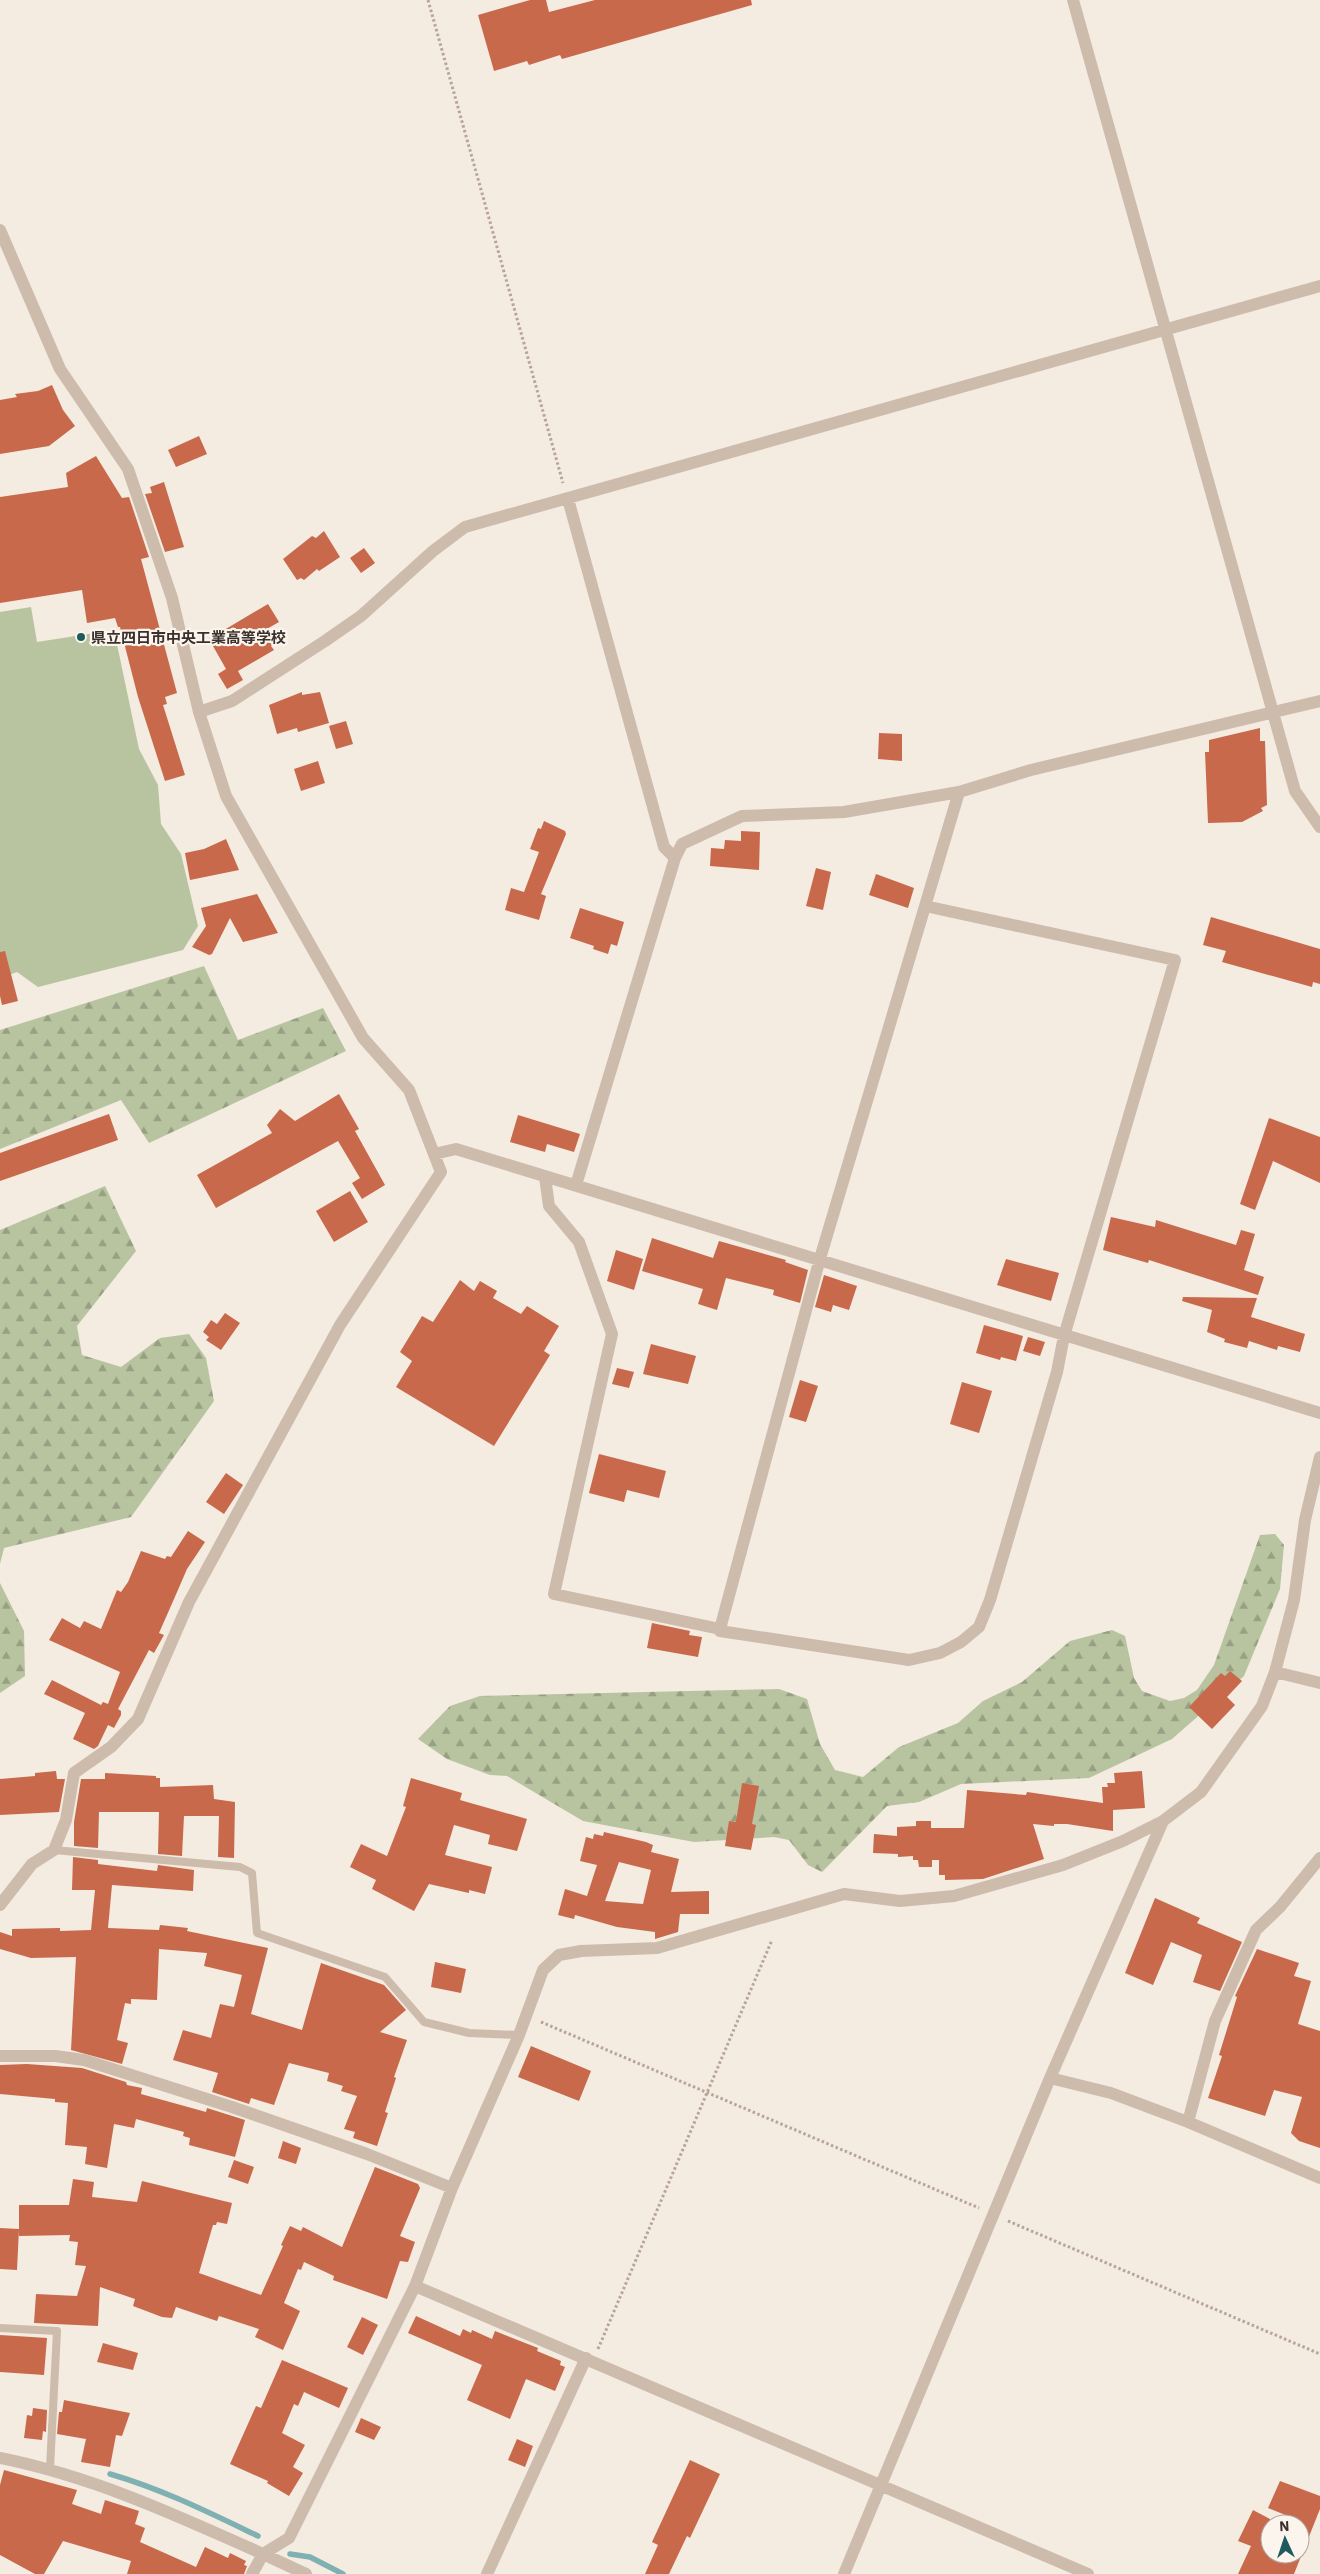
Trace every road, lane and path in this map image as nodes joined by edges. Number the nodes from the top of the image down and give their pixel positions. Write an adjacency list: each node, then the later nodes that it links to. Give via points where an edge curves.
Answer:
1 (428, 0): 6 (path)
2 (1073, 0): 5 (street)
3 (0, 230): 8 (street, via 60,369 128,469 172,598)
4 (1320, 286): 5 (street)
5 (1166, 328): 6 (street); 9 (street)
6 (568, 499): 8 (street, via 465,527 433,550 361,616 325,642 232,701); 12 (street, via 664,847)
7 (1320, 701): 9 (street)
8 (198, 712): 14 (street, via 226,796 364,1038 409,1090)
9 (1273, 713): 10 (street, via 1031,770); 11 (street, via 1295,791)
10 (959, 792): 12 (street, via 844,812 742,816 682,844); 13 (street)
11 (1320, 827)
12 (675, 858): 16 (street)
13 (925, 906): 17 (street); 18 (street, via 1175,960)
14 (434, 1154): 15 (street, via 456,1149); 25 (street, via 441,1172 340,1325 189,1602 138,1719 111,1747 74,1773 66,1820)
15 (545, 1177): 16 (street); 21 (street, via 549,1206 579,1242 612,1334 554,1594)
16 (576, 1185): 17 (street)
17 (819, 1262): 18 (street); 21 (street)
18 (1064, 1336): 19 (street); 21 (street, via 1058,1372 990,1600 979,1627 940,1653 908,1660)
19 (1320, 1412)
20 (1320, 1457): 22 (street, via 1305,1520 1294,1600)
21 (720, 1629)
22 (1275, 1672): 23 (street); 24 (street, via 1262,1706 1201,1792)
23 (1320, 1683)
24 (1162, 1821): 29 (street, via 1123,1842 1063,1865 954,1896 900,1901 844,1894 657,1948 559,1955 543,1970); 32 (street)
25 (54, 1850): 27 (street, via 32,1864); 30 (lane, via 240,1867 252,1873 257,1933 385,1977 424,2022 468,2033)
26 (1320, 1858): 34 (street, via 1280,1907 1256,1930 1214,2021)
27 (0, 1905)
28 (772, 1940): 33 (path)
29 (526, 2016): 30 (street); 33 (path)
30 (519, 2035): 36 (street)
31 (0, 2056): 36 (street, via 56,2056 84,2060 232,2106)
32 (1050, 2078): 34 (street, via 1112,2093); 37 (street)
33 (707, 2092): 37 (path); 41 (path)
34 (1188, 2122): 35 (street)
35 (1320, 2178)
36 (452, 2188): 38 (street)
37 (993, 2214): 40 (path); 44 (street)
38 (415, 2286): 41 (street); 45 (street, via 289,2538)
39 (0, 2328): 43 (lane, via 57,2331)
40 (1320, 2354)
41 (589, 2359): 44 (street); 48 (street)
42 (0, 2458): 43 (street)
43 (50, 2468): 45 (street, via 149,2503)
44 (880, 2485): 49 (street); 50 (street)
45 (264, 2554): 46 (street); 47 (street)
46 (252, 2574)
47 (306, 2574)
48 (487, 2574)
49 (844, 2574)
50 (1088, 2574)

